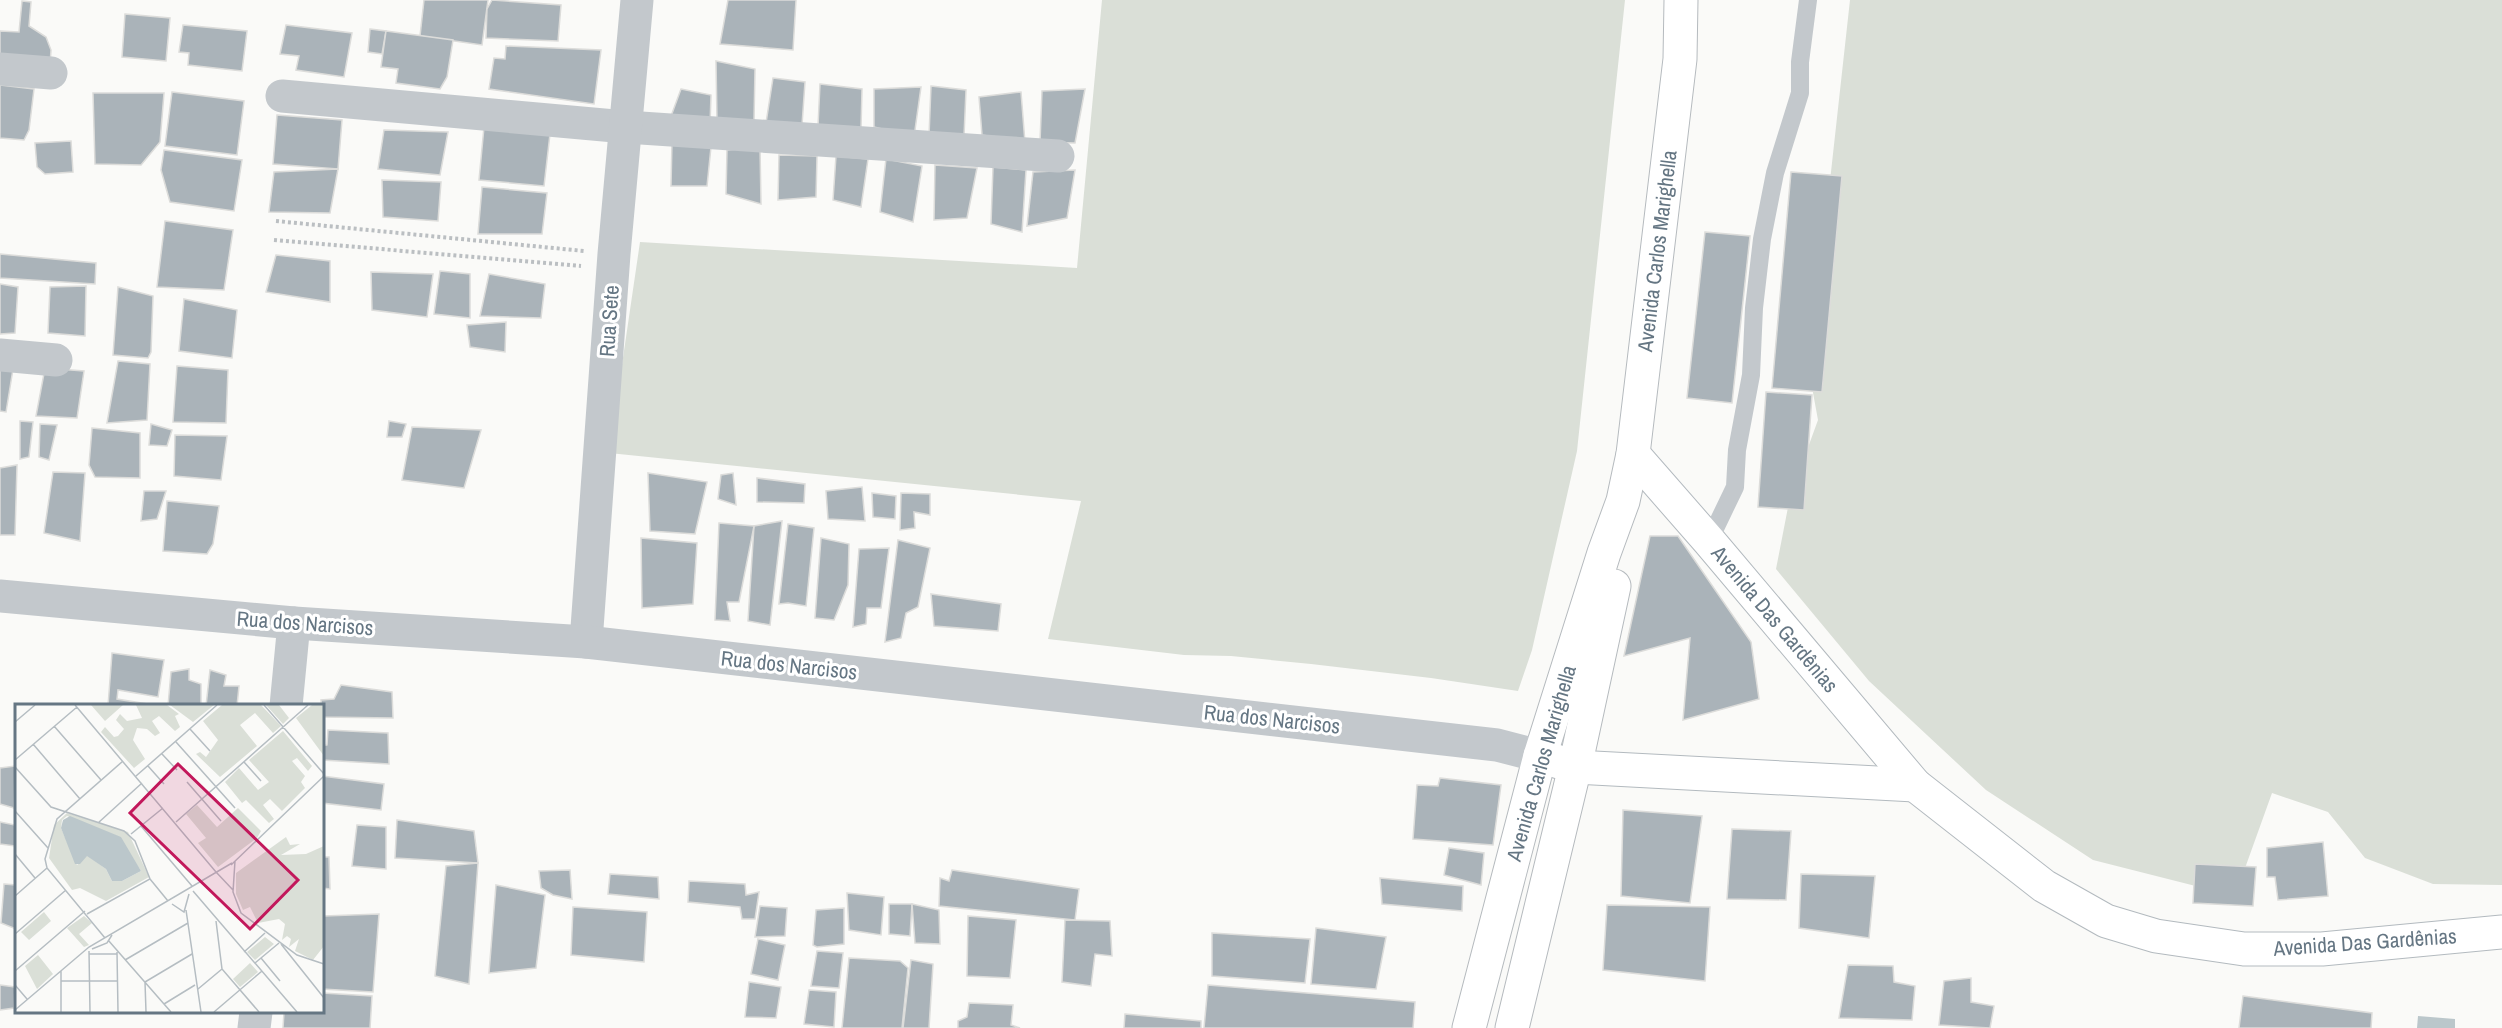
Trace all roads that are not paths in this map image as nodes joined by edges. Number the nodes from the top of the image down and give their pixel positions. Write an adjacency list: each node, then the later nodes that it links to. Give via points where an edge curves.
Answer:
1 (637, 0): 7 (street, Rua Sete)
2 (1681, 0): 11 (main road, Avenida Carlos Marighella, via 1680,59)
3 (1808, 0): 13 (lane, via 1800,93 1775,173 1762,239 1751,375 1737,450 1735,487)
4 (0, 69): 5 (street)
5 (51, 73)
6 (282, 96): 7 (street)
7 (626, 127): 8 (street); 16 (street, Rua Sete)
8 (1058, 156)
9 (0, 355): 10 (street)
10 (56, 360)
11 (1633, 454): 12 (main road, Avenida Carlos Marighella); 13 (main road, Avenida Das Gardênias)
12 (1623, 501): 18 (main road, Avenida Carlos Marighella); 19 (main road, Avenida Carlos Marighella, via 1621,552)
13 (1709, 541): 20 (main road, Avenida Das Gardênias)
14 (0, 596): 15 (street, Rua dos Narcisos)
15 (294, 623): 16 (street, Rua dos Narcisos); 17 (street)
16 (586, 642): 18 (street, Rua dos Narcisos, via 1497,745)
17 (286, 704)
18 (1540, 756): 19 (main road, Rua dos Narcisos); 24 (main road, Avenida Carlos Marighella)
19 (1575, 767): 20 (main road); 25 (main road, Avenida Carlos Marighella)
20 (1915, 785): 21 (main road, Avenida Das Gardênias, via 2044,886 2106,921 2156,936 2244,949 2322,949)
21 (2502, 932)
22 (256, 1013): 23 (street)
23 (254, 1028)
24 (1469, 1028)
25 (1512, 1028)

